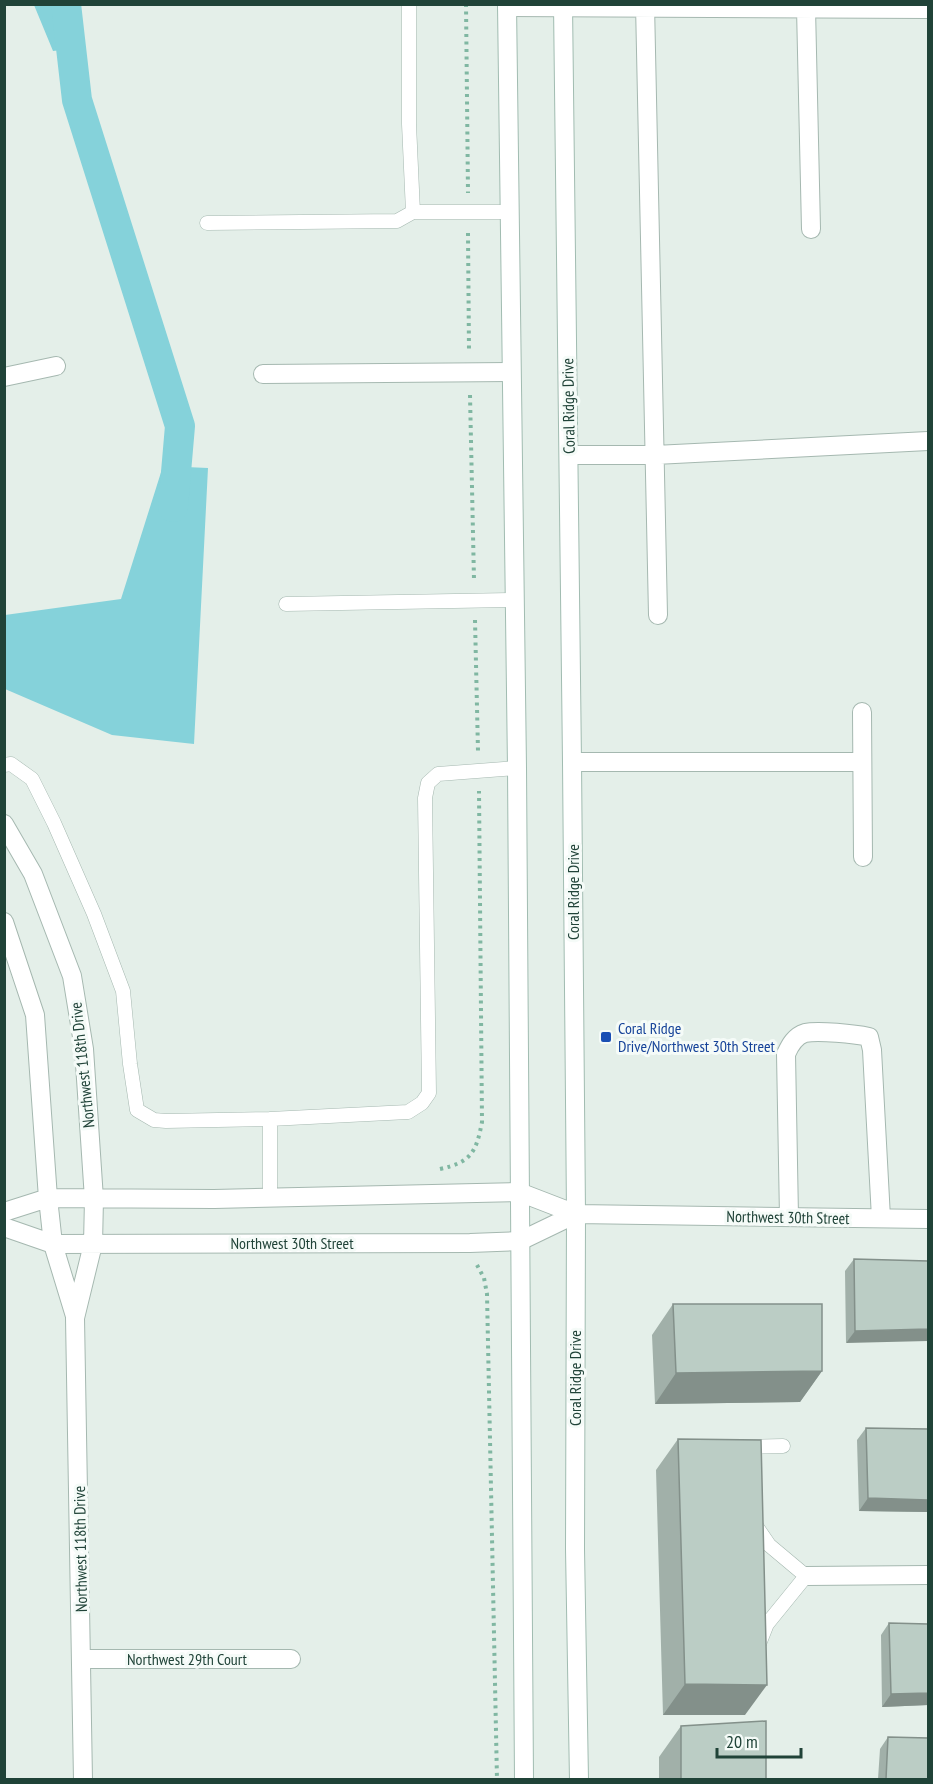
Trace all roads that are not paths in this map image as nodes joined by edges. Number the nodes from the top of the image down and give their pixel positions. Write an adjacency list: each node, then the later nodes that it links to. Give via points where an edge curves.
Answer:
1 (409, 4): 7 (lane)
2 (507, 6): 3 (street); 8 (street)
3 (563, 6): 4 (street); 16 (street, Coral Ridge Drive)
4 (645, 6): 5 (street); 17 (street)
5 (806, 8): 6 (street); 10 (street)
6 (928, 9)
7 (413, 212): 8 (lane); 9 (lane, via 396,221)
8 (509, 212): 12 (street)
9 (207, 223)
10 (811, 229)
11 (56, 366): 14 (street)
12 (511, 372): 13 (street); 18 (street)
13 (263, 374)
14 (4, 377)
15 (928, 441): 17 (street)
16 (569, 455): 17 (street); 22 (street, Coral Ridge Drive)
17 (655, 455): 20 (street)
18 (514, 600): 19 (lane); 25 (street)
19 (286, 604)
20 (658, 615)
21 (862, 712): 23 (street)
22 (572, 762): 23 (street); 35 (street, Coral Ridge Drive)
23 (862, 762): 27 (street)
24 (4, 765): 29 (lane, via 11,764 32,779 94,914 123,991 137,1110 154,1120 166,1121)
25 (517, 768): 29 (lane, via 438,774 428,783 425,798 429,1093 422,1103 408,1112); 30 (street)
26 (4, 824): 33 (street, Northwest 118th Drive, via 33,874 72,976 84,1049)
27 (863, 857)
28 (4, 922): 32 (street, Northwest 118th Drive, via 34,1015)
29 (270, 1119): 31 (lane)
30 (519, 1192): 31 (street, Northwest 30th Street); 35 (street, Northwest 30th Street); 40 (street)
31 (270, 1197): 33 (street, Northwest 30th Street)
32 (48, 1198): 33 (street, Northwest 30th Street); 34 (street, Northwest 30th Street); 41 (street, Northwest 118th Drive)
33 (94, 1199): 42 (street, Northwest 118th Drive)
34 (4, 1212)
35 (576, 1214): 36 (street, Northwest 30th Street); 40 (street, Northwest 30th Street); 54 (street, Coral Ridge Drive)
36 (789, 1217): 37 (street, Northwest 30th Street); 37 (street, via 786,1054 791,1043 804,1033 869,1038)
37 (881, 1218): 38 (street, Northwest 30th Street)
38 (928, 1219)
39 (4, 1227): 41 (street, Northwest 30th Street)
40 (520, 1241): 42 (street, Northwest 30th Street); 53 (street)
41 (54, 1244): 42 (street, Northwest 30th Street); 43 (street, Northwest 118th Drive)
42 (93, 1244): 43 (street, Northwest 118th Drive)
43 (75, 1318): 50 (street, Northwest 118th Drive)
44 (783, 1446): 45 (lane)
45 (744, 1450)
46 (752, 1510): 48 (lane, via 753,1521 769,1545)
47 (928, 1575): 48 (street)
48 (806, 1576): 49 (lane, via 767,1624)
49 (759, 1653)
50 (82, 1659): 51 (street, Northwest 29th Court); 52 (street, Northwest 118th Drive)
51 (291, 1659)
52 (83, 1779)
53 (524, 1779)
54 (579, 1779)

